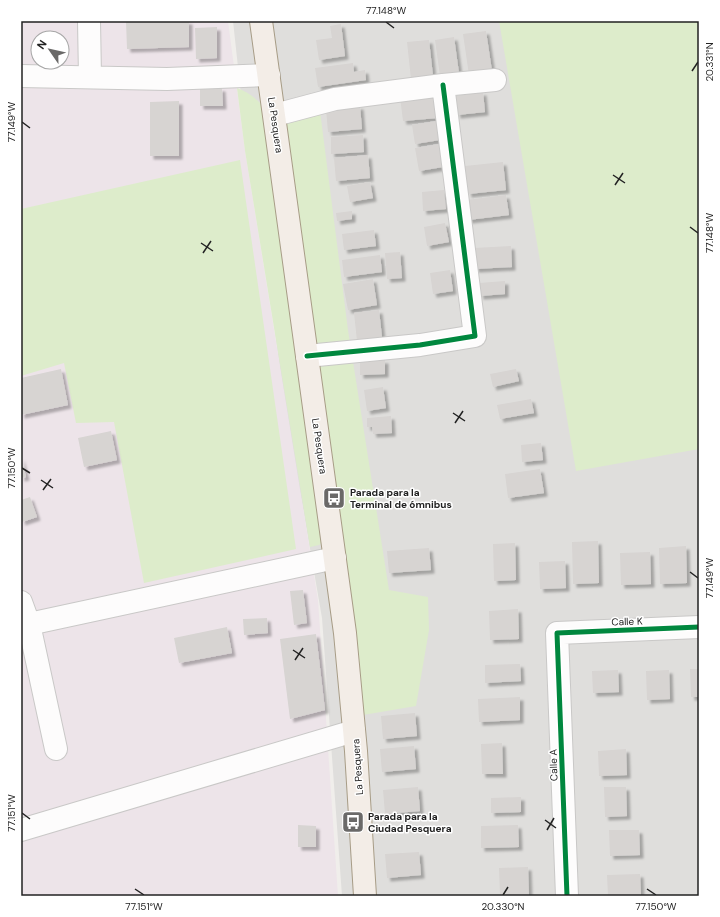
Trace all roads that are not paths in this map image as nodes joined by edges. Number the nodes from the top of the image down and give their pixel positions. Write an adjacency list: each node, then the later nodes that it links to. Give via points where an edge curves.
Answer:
1 (89, 21): 5 (street)
2 (261, 21): 3 (main road, La Pesquera)
3 (269, 75): 5 (street, via 167,79); 8 (main road, La Pesquera)
4 (21, 76): 5 (street)
5 (90, 77)
6 (495, 80): 7 (street)
7 (443, 85): 8 (street, via 335,99); 9 (street, via 475,336 420,345)
8 (275, 115): 9 (main road, La Pesquera)
9 (307, 356): 10 (main road, La Pesquera)
10 (335, 558): 12 (street); 15 (main road, La Pesquera)
11 (21, 602): 12 (street)
12 (29, 624): 16 (street)
13 (699, 627): 14 (street, Calle K)
14 (556, 633): 19 (street, Calle A)
15 (354, 731): 17 (street); 18 (main road, La Pesquera)
16 (56, 749)
17 (21, 830)
18 (364, 896)
19 (567, 896)

